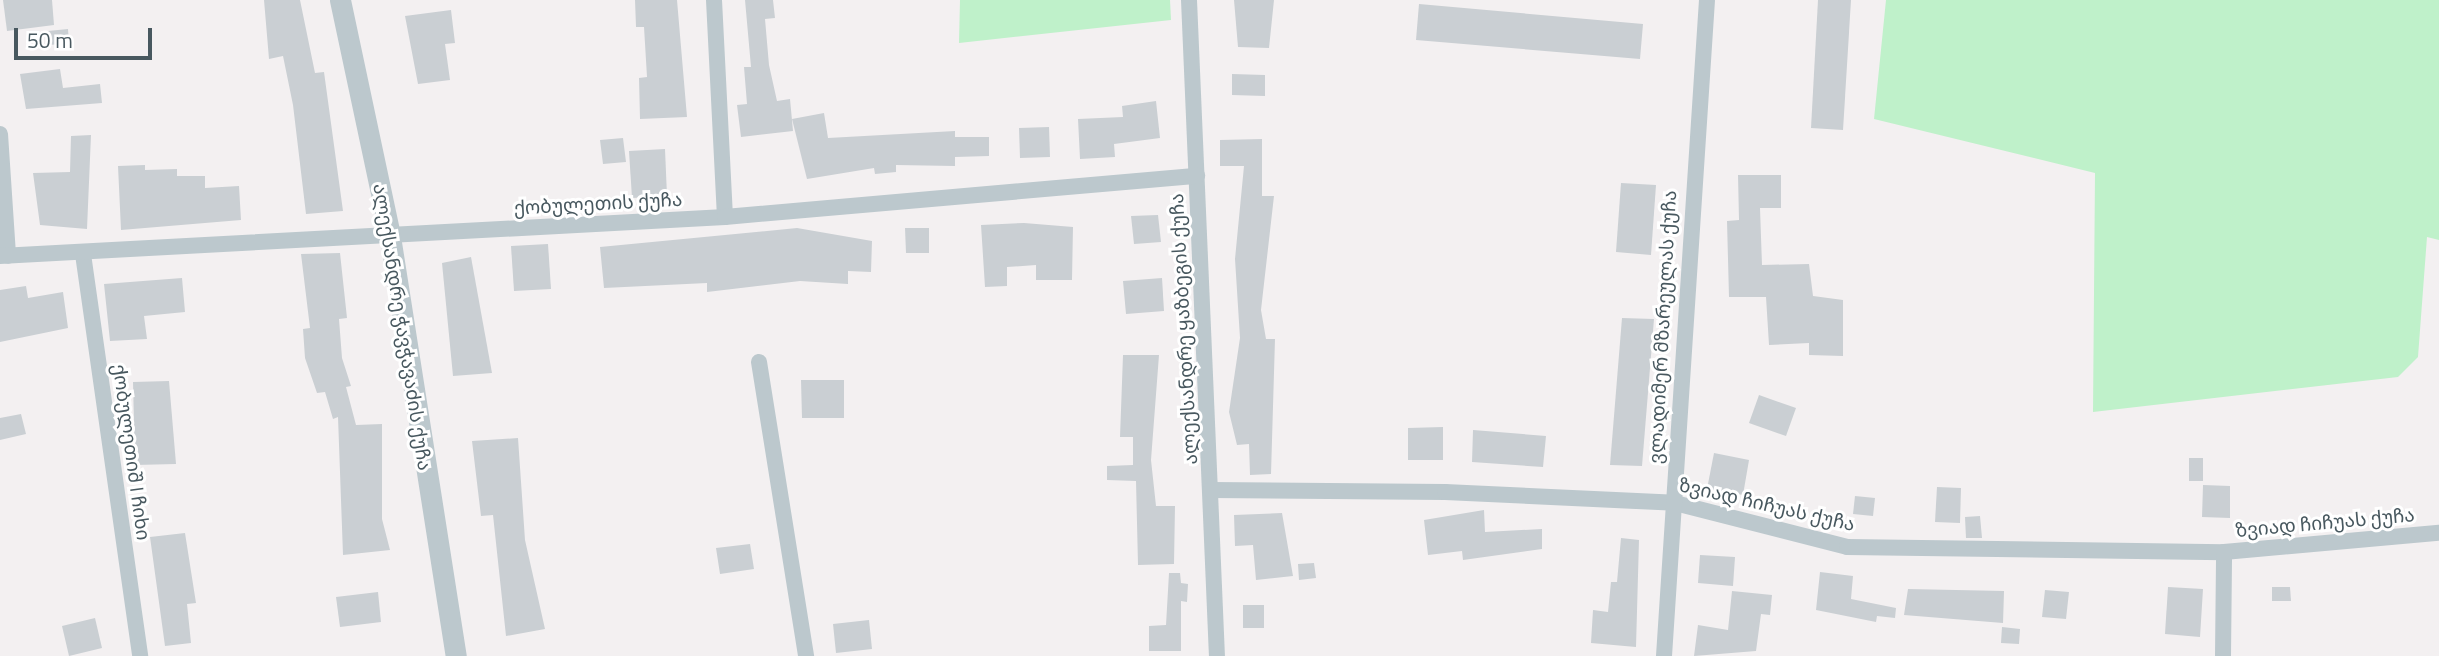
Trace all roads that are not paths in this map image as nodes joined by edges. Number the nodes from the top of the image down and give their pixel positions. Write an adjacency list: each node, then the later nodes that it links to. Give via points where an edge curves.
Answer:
1 (340, 0): 8 (street, ალექსანდრე ჭავჭავაძის ქუჩა)
2 (714, 0): 7 (street)
3 (1189, 0): 6 (street, ალექსანდრე ყაზბეგის ქუჩა)
4 (1707, 0): 13 (street, ვლადიმერ მზარეულას ქუჩა, via 1674,441)
5 (0, 134): 10 (street)
6 (1197, 176): 7 (street, ქობულეთის ქუჩა); 12 (street, ალექსანდრე ყაზბეგის ქუჩა)
7 (725, 217): 8 (street, ქობულეთის ქუჩა)
8 (390, 236): 9 (street, ქობულეთის ქუჩა); 17 (street, ალექსანდრე ჭავჭავაძის ქუჩა)
9 (83, 254): 10 (street, ქობულეთის ქუჩა); 16 (street, ქობულეთიშ I ჩიხი)
10 (4, 256)
11 (759, 362): 18 (street)
12 (1212, 490): 13 (street, ზვიად ჩიჩუას ქუჩა, via 1445,492); 19 (street, ალექსანდრე ყაზბეგის ქუჩა)
13 (1675, 503): 15 (street, ზვიად ჩიჩუას ქუჩა, via 1847,547); 20 (street, ვლადიმერ მზარეულას ქუჩა)
14 (2439, 533): 15 (street, ზვიად ჩიჩუას ქუჩა)
15 (2224, 552): 21 (street)
16 (140, 656)
17 (456, 656)
18 (806, 656)
19 (1217, 656)
20 (1664, 656)
21 (2223, 656)

